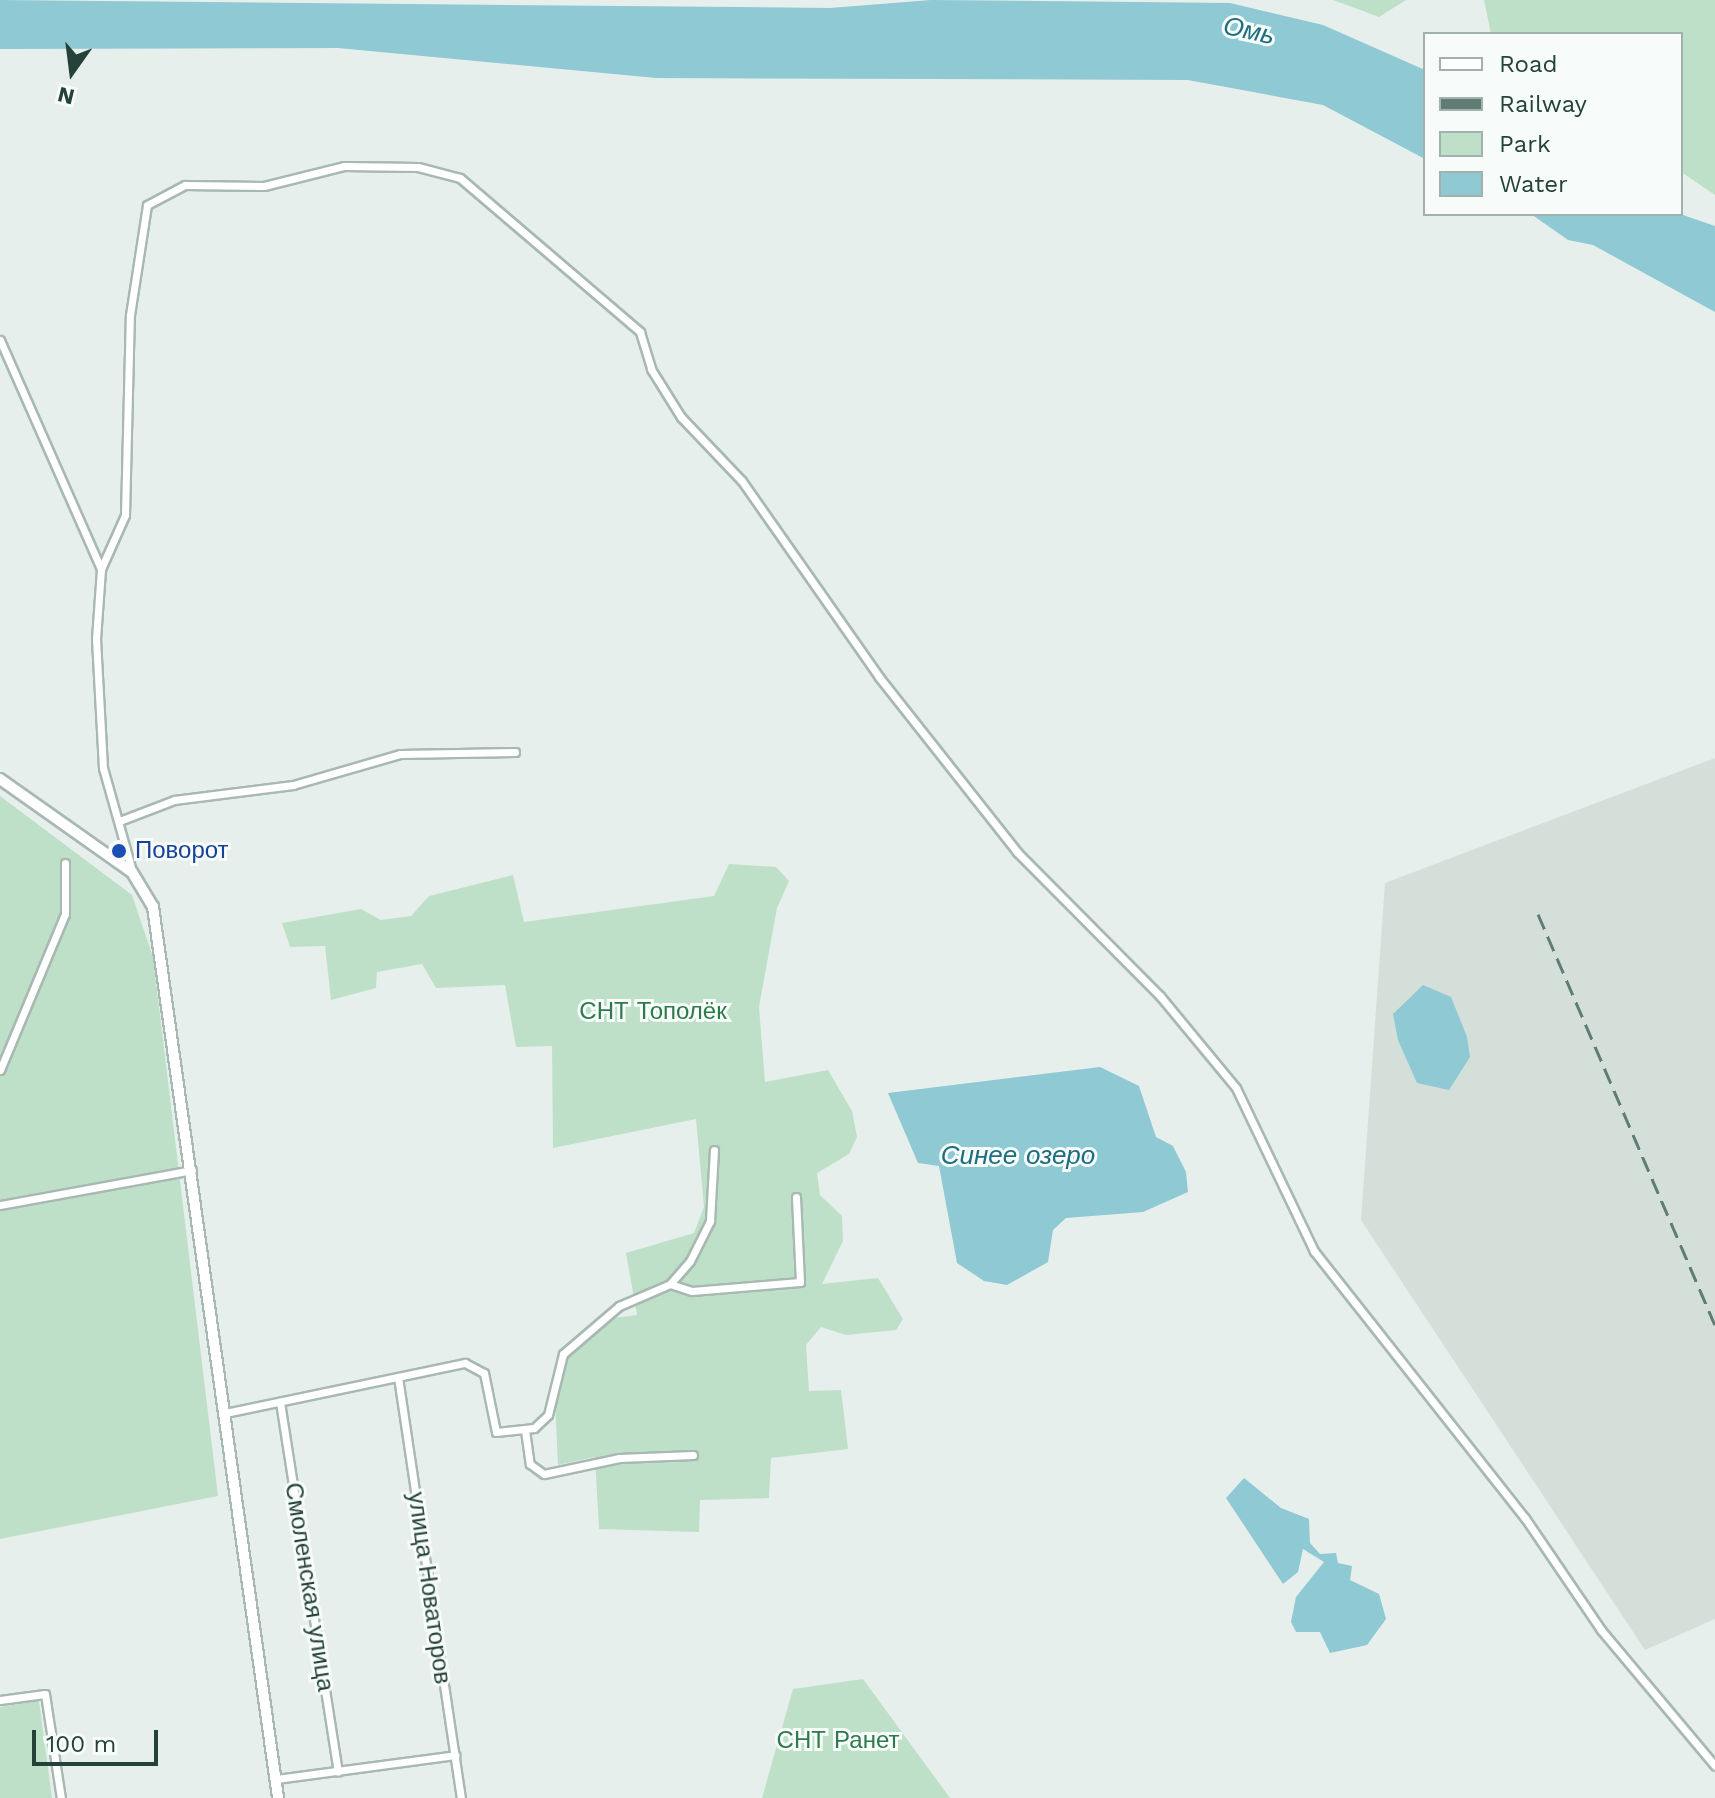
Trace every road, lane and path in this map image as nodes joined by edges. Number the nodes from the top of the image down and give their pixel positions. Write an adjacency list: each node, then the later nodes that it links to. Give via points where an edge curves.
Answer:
1 (0, 340): 2 (street)
2 (101, 569): 5 (street, via 101,740 107,788); 21 (street, via 125,515 130,315 147,205 185,185 264,186 344,166 418,167 460,178 640,332 651,369 681,417 742,481 881,679 1017,852 1149,985 1236,1088 1314,1251 1525,1518 1601,1630)
3 (515, 752): 5 (street, via 400,754 293,785 174,800)
4 (0, 779): 7 (street)
5 (122, 820): 7 (street)
6 (65, 863): 8 (street, via 65,914)
7 (132, 872): 10 (street, via 153,907)
8 (0, 1070)
9 (714, 1150): 13 (street, via 710,1221)
10 (194, 1169): 12 (street); 16 (street)
11 (796, 1197): 13 (street, via 800,1282 692,1291)
12 (0, 1205)
13 (670, 1284): 17 (street, via 619,1306 563,1354 548,1415)
14 (398, 1377): 15 (street); 17 (street, via 473,1365 484,1373 493,1429); 20 (street, улица Новаторов)
15 (280, 1402): 16 (street); 22 (street, Смоленская улица)
16 (230, 1412): 23 (street)
17 (525, 1430): 18 (street, via 530,1464 544,1474 619,1458)
18 (693, 1455)
19 (0, 1700): 24 (street, via 45,1694)
20 (455, 1755): 22 (street); 26 (street, улица Новаторов)
21 (1715, 1766)
22 (338, 1771): 23 (street)
23 (276, 1779): 25 (street)
24 (61, 1798)
25 (278, 1798)
26 (461, 1798)

